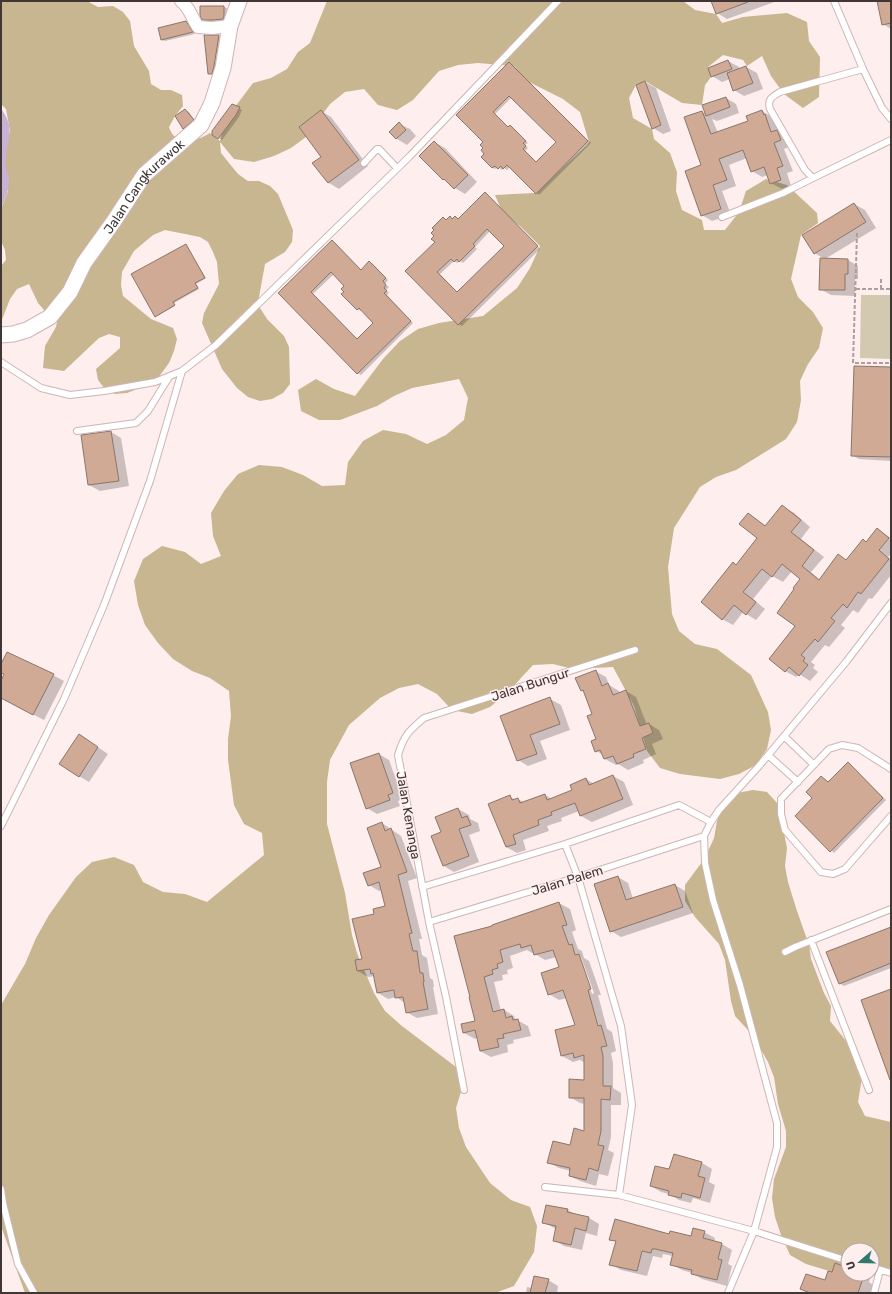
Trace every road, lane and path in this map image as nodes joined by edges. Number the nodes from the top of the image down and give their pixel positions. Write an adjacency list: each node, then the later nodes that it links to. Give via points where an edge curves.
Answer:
1 (181, 1): 5 (street, via 188,6 198,27)
2 (238, 1): 5 (street, Jalan Cangkurawok)
3 (558, 1): 10 (lane)
4 (834, 1): 6 (lane)
5 (230, 26): 18 (street, Jalan Cangkurawok, via 223,68 202,126 144,175 84,263 70,292 50,317 27,330)
6 (863, 69): 7 (lane, via 882,108); 11 (lane, via 780,92 771,97 770,109 805,170)
7 (891, 119)
8 (891, 140): 11 (lane)
9 (364, 163): 10 (lane, via 379,149)
10 (397, 168): 21 (lane, via 216,344)
11 (813, 178): 12 (lane, via 789,191)
12 (722, 217)
13 (857, 233): 15 (path)
14 (881, 278): 16 (path)
15 (856, 289): 16 (path); 20 (path, via 853,363)
16 (881, 289): 17 (path)
17 (891, 289)
18 (1, 335)
19 (1, 362): 22 (lane, via 41,388 70,395 155,382)
20 (891, 363)
21 (182, 371): 22 (lane); 34 (lane, via 150,481 104,605 64,699)
22 (169, 376): 23 (lane, via 148,411 136,423)
23 (77, 431)
24 (891, 603): 27 (lane)
25 (635, 650): 26 (lane, Jalan Bungur)
26 (424, 718): 38 (lane, Jalan Kenanga, via 408,732 398,755)
27 (784, 736): 28 (lane); 29 (lane)
28 (768, 755): 31 (lane); 33 (lane)
29 (814, 765): 30 (lane, via 829,749 842,745 858,748); 31 (lane)
30 (891, 769)
31 (798, 782): 32 (lane, via 781,799 785,830 821,872 833,874 845,869)
32 (891, 816)
33 (711, 822): 35 (lane); 36 (lane, via 679,804)
34 (1, 826)
35 (704, 836): 37 (lane, Jalan Palem); 48 (lane, via 705,863 713,900 740,986 777,1123 777,1147)
36 (565, 844): 37 (lane); 38 (lane)
37 (578, 877): 40 (lane, Jalan Palem); 47 (lane, via 621,1026 632,1105)
38 (422, 887): 40 (lane, Jalan Kenanga)
39 (891, 909): 41 (lane)
40 (429, 922): 43 (lane, Jalan Kenanga)
41 (811, 940): 42 (lane); 44 (lane)
42 (785, 952)
43 (464, 1090)
44 (869, 1090)
45 (545, 1187): 47 (lane)
46 (1, 1189): 53 (lane, via 18,1264)
47 (619, 1196): 48 (lane)
48 (754, 1231): 49 (lane); 54 (lane)
49 (840, 1258)
50 (880, 1270): 51 (lane)
51 (891, 1273)
52 (877, 1282): 55 (lane)
53 (34, 1293)
54 (728, 1293)
55 (874, 1293)

